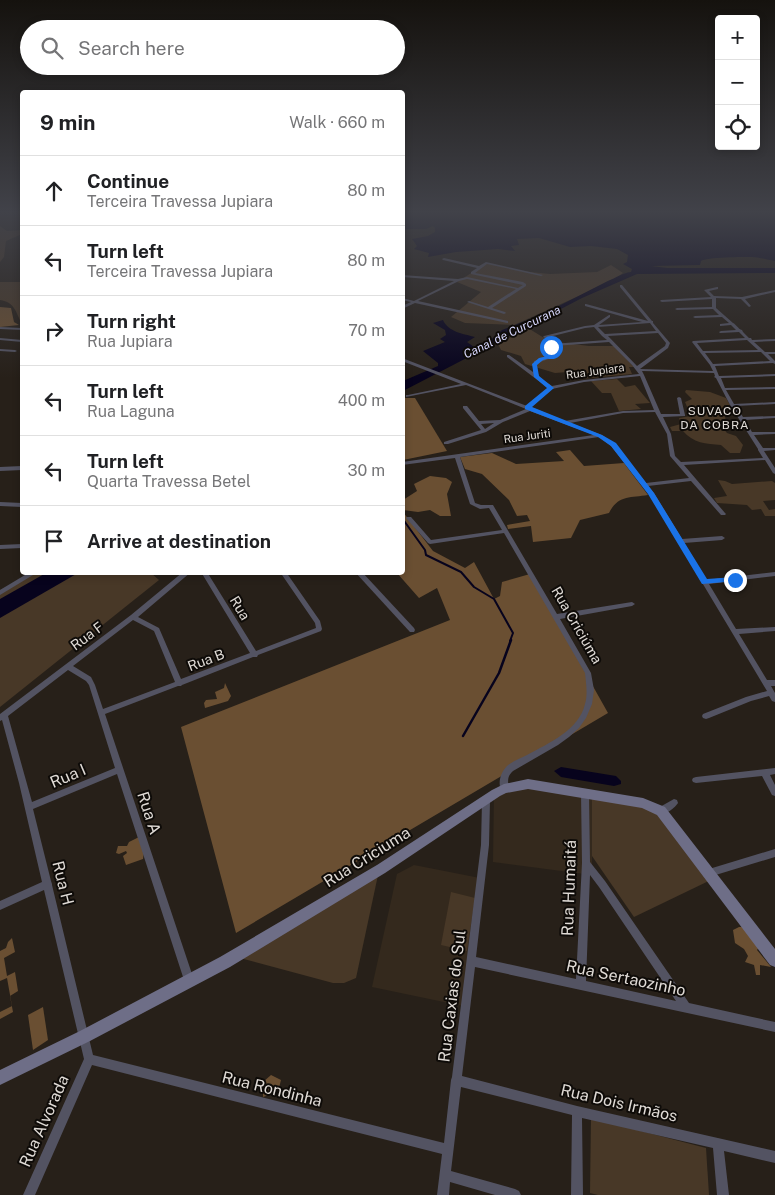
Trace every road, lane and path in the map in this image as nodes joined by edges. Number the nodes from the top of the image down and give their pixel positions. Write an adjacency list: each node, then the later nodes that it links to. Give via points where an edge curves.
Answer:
1 (474, 266): 3 (street)
2 (499, 266): 5 (street)
3 (479, 267): 4 (street)
4 (472, 273): 7 (street); 11 (street, via 526,285)
5 (541, 275)
6 (405, 276): 8 (street)
7 (464, 279): 8 (street); 11 (street)
8 (458, 280): 16 (street)
9 (621, 286): 30 (street)
10 (717, 288): 13 (street, via 706,290)
11 (520, 289): 22 (street)
12 (775, 291): 14 (street)
13 (714, 298): 14 (street); 17 (street); 23 (street)
14 (742, 298): 21 (street)
15 (405, 300): 16 (street)
16 (414, 301): 20 (street); 29 (street)
17 (662, 301)
18 (469, 302): 22 (street)
19 (586, 305): 30 (street)
20 (405, 306)
21 (749, 306)
22 (489, 308): 25 (street)
23 (714, 308): 24 (street); 27 (street)
24 (677, 309)
25 (504, 312)
26 (609, 316): 33 (street)
27 (723, 316): 28 (street); 31 (street)
28 (695, 317)
29 (508, 322)
30 (651, 322): 33 (street); 37 (street)
31 (734, 324): 32 (street); 36 (street)
32 (721, 325)
33 (595, 326): 40 (street); 41 (street)
34 (0, 328): 35 (street)
35 (20, 330)
36 (741, 331): 38 (street); 43 (street)
37 (659, 332): 40 (street); 57 (street, via 668,345)
38 (721, 332)
39 (537, 333): 41 (street)
40 (603, 335): 46 (street)
41 (545, 336): 47 (street)
42 (0, 339): 45 (street)
43 (751, 340): 44 (street); 50 (street, via 694,342); 51 (street)
44 (775, 340)
45 (20, 341)
46 (610, 341): 47 (street); 57 (street)
47 (553, 345): 60 (street, via 555,356 535,362 535,374)
48 (0, 350): 49 (street)
49 (15, 351)
50 (703, 352): 51 (street); 56 (street)
51 (763, 352): 52 (street); 55 (street)
52 (775, 353)
53 (508, 356): 60 (street)
54 (405, 360): 61 (street)
55 (774, 363): 56 (street)
56 (712, 365): 58 (street)
57 (639, 371): 58 (street, Rua Jupiara); 62 (street, Rua Jupiara); 71 (street)
58 (715, 374): 59 (street, Rua Jupiara); 64 (street)
59 (775, 375)
60 (539, 380): 62 (street)
61 (467, 384): 65 (street); 70 (street)
62 (551, 388): 70 (street, Rua Jupiara)
63 (775, 388): 64 (street)
64 (723, 389): 68 (street)
65 (408, 396)
66 (679, 398): 71 (street, via 683,415)
67 (775, 403): 68 (street)
68 (732, 405): 73 (street)
69 (465, 407): 76 (street)
70 (529, 408): 74 (street, Rua Jupiara); 75 (street)
71 (658, 414): 75 (street, via 623,412); 87 (street)
72 (775, 417): 73 (street)
73 (742, 419): 79 (street)
74 (501, 421): 76 (street, Rua Jupiara); 77 (street, Rua Jupiara)
75 (564, 422): 80 (street)
76 (478, 423): 77 (street)
77 (484, 431): 81 (street, Rua Jupiara)
78 (775, 433): 79 (street)
79 (750, 434): 83 (street)
80 (600, 436): 84 (street, Rua Juriti); 92 (street, via 613,444)
81 (446, 443)
82 (775, 449): 83 (street)
83 (760, 450): 85 (street)
84 (457, 456): 86 (street, Rua Juriti); 97 (street, Rua Criciúma, via 473,504 491,506)
85 (765, 459): 87 (street); 90 (street)
86 (405, 464)
87 (679, 464): 91 (street)
88 (20, 468): 89 (street)
89 (0, 469)
90 (774, 469)
91 (692, 479): 92 (street); 95 (street)
92 (646, 485): 99 (street)
93 (0, 504): 94 (street)
94 (20, 506)
95 (723, 514)
96 (409, 518): 100 (street)
97 (505, 531): 100 (street); 113 (street, Rua Criciúma)
98 (722, 538): 99 (street)
99 (681, 541): 109 (street)
100 (430, 542)
101 (20, 546): 102 (street)
102 (0, 547)
103 (775, 574): 109 (street)
104 (29, 575): 110 (street)
105 (184, 575): 112 (street, Rua F)
106 (206, 575): 117 (street, Rua)
107 (285, 575): 117 (street, Rua B, via 320,627)
108 (361, 575): 114 (street)
109 (705, 582): 116 (street)
110 (0, 593)
111 (632, 604): 113 (street)
112 (134, 617): 118 (street, Rua F); 121 (street, via 157,630)
113 (556, 617): 130 (street, Rua Criciúma, via 588,673 587,709 578,727 556,743 512,766 506,772)
114 (412, 630)
115 (775, 630): 116 (street)
116 (734, 632): 119 (street)
117 (255, 655): 121 (street, Rua B)
118 (68, 666): 123 (street, Rua A, via 89,679); 124 (street, Rua F)
119 (765, 683): 120 (street); 122 (street)
120 (775, 683)
121 (179, 684): 123 (street, Rua B)
122 (773, 696): 125 (street, via 749,698)
123 (100, 714): 126 (street, Rua A)
124 (2, 716): 135 (street, Rua H, via 12,736)
125 (706, 716)
126 (119, 770): 135 (street, Rua I); 144 (street, Rua A)
127 (775, 771): 128 (street)
128 (765, 773): 129 (street); 132 (street)
129 (696, 780)
130 (504, 789): 131 (main road, Rua Criciuma, via 528,784); 133 (main road, Rua Criciuma)
131 (585, 793): 136 (main road, Rua Criciuma, via 643,803); 138 (street, Rua Humaitá)
132 (775, 793)
133 (486, 801): 143 (street, Rua Caxias do Sul, via 485,846); 144 (main road, Rua Criciuma, via 374,873)
134 (674, 803): 136 (street)
135 (28, 807): 140 (street, Rua H)
136 (661, 811): 139 (main road)
137 (775, 853): 139 (street)
138 (586, 864): 145 (street, Rua Humaitá); 146 (street)
139 (709, 873): 142 (main road)
140 (48, 884): 141 (street); 149 (street, Rua H)
141 (0, 906)
142 (775, 960)
143 (471, 961): 145 (street, Rua Sertaozinho); 152 (street, Rua Caxias do Sul)
144 (189, 980): 147 (main road, Rua Criciuma)
145 (580, 983): 146 (street, Rua Sertaozinho)
146 (685, 1006): 148 (street, Rua Sertaozinho)
147 (103, 1026): 149 (main road)
148 (775, 1027)
149 (85, 1036): 150 (street, Rua H); 151 (main road)
150 (89, 1060): 155 (street, Rua Rondinha); 158 (street, Rua Alvorada)
151 (0, 1078)
152 (456, 1080): 153 (street, Rua Dois Irmãos); 155 (street, Rua Caxias do Sul)
153 (577, 1111): 154 (street, Rua Dois Irmãos); 161 (street)
154 (718, 1144): 156 (street, Rua Dois Irmãos); 162 (street)
155 (448, 1150): 157 (street, Rua Caxias do Sul)
156 (775, 1157)
157 (445, 1175): 159 (street, Rua Caxias do Sul); 160 (street)
158 (29, 1195)
159 (443, 1195)
160 (515, 1195)
161 (577, 1195)
162 (723, 1195)

